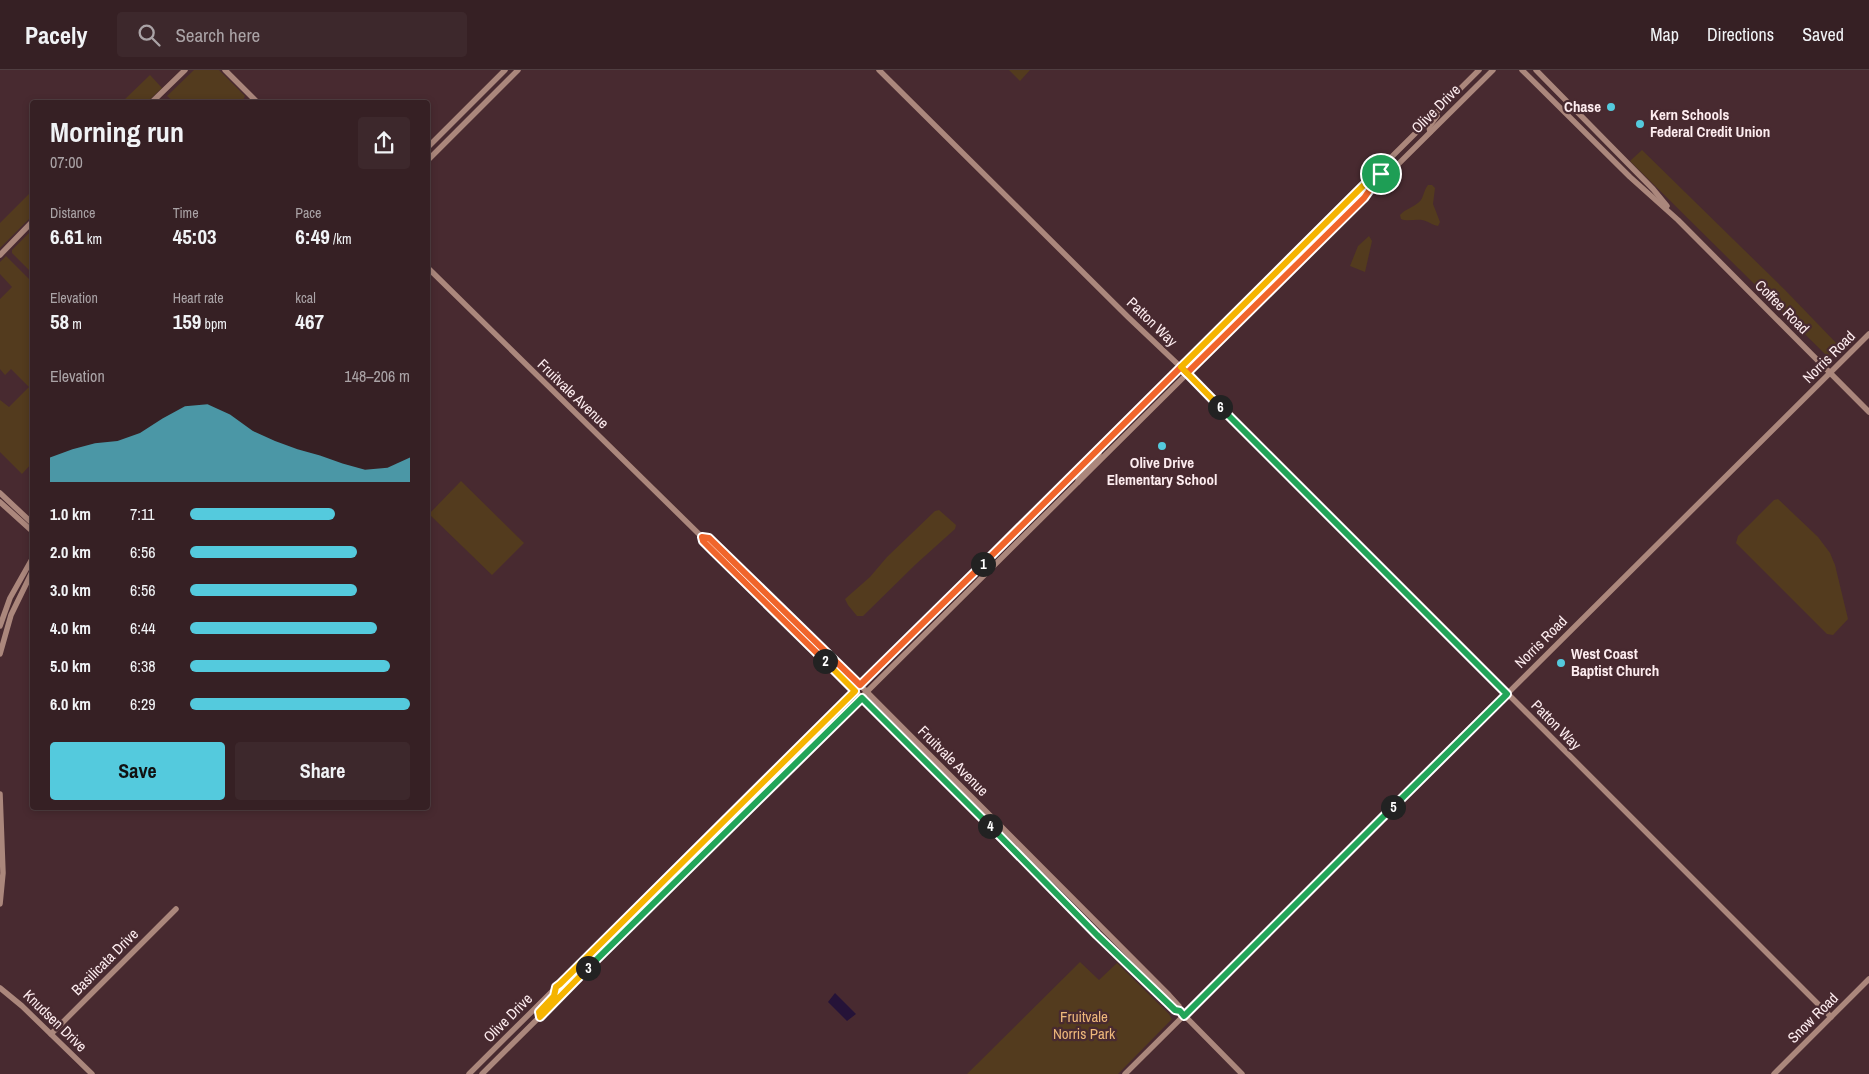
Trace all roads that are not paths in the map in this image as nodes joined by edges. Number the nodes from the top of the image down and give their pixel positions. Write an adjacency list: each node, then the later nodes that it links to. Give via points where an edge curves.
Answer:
1 (185, 70): 10 (main road)
2 (225, 70): 11 (main road)
3 (505, 70): 14 (main road)
4 (518, 70): 17 (main road)
5 (879, 70): 29 (main road, Patton Way)
6 (1479, 70): 12 (main road, Olive Drive)
7 (1492, 70): 13 (main road, Olive Drive)
8 (1522, 70): 21 (main road, Coffee Road)
9 (1536, 70): 21 (main road, Coffee Road, via 1653,189)
10 (154, 100)
11 (256, 100)
12 (1445, 104): 13 (main road); 18 (main road, Olive Drive)
13 (1430, 132): 19 (main road, Olive Drive)
14 (442, 133): 15 (main road); 16 (main road, via 443,138)
15 (430, 145)
16 (430, 153)
17 (430, 158)
18 (1381, 168): 19 (main road, via 1381,174); 20 (main road, Olive Drive)
19 (1364, 198): 24 (main road, Olive Drive)
20 (1332, 217): 23 (main road, Olive Drive); 24 (main road, via 1314,242)
21 (1678, 220): 31 (main road, Coffee Road)
22 (30, 224): 25 (main road)
23 (1308, 240): 26 (main road, via 1310,244 1293,262); 29 (main road, Olive Drive)
24 (1315, 247): 26 (main road, Olive Drive)
25 (0, 255)
26 (1292, 269): 30 (main road, Olive Drive)
27 (430, 270): 40 (main road, Fruitvale Avenue)
28 (1869, 334): 31 (main road, Norris Road)
29 (1181, 367): 30 (main road, Patton Way); 33 (main road, Olive Drive)
30 (1187, 373): 34 (main road, Olive Drive); 53 (main road, Patton Way)
31 (1830, 373): 32 (main road, Coffee Road); 53 (main road, Norris Road)
32 (1869, 412)
33 (1098, 449): 34 (main road, via 1099,454 1079,475); 38 (main road, Olive Drive)
34 (1078, 482): 41 (main road, Olive Drive)
35 (0, 493): 37 (main road)
36 (0, 502): 39 (main road)
37 (30, 521)
38 (1020, 527): 41 (main road); 46 (main road, Olive Drive)
39 (30, 529)
40 (702, 537): 44 (main road, Fruitvale Avenue); 45 (main road, Fruitvale Avenue, via 709,538)
41 (1002, 556): 47 (main road, Olive Drive)
42 (30, 563): 48 (main road, via 10,598)
43 (30, 576): 49 (main road, via 11,615)
44 (741, 580): 45 (main road); 51 (main road, Fruitvale Avenue)
45 (761, 589): 50 (main road, Fruitvale Avenue)
46 (950, 596): 47 (main road, via 950,602); 50 (main road, Olive Drive)
47 (935, 623): 52 (main road, Olive Drive)
48 (0, 626)
49 (0, 654)
50 (860, 685): 51 (main road, Olive Drive); 52 (main road, Fruitvale Avenue)
51 (855, 691): 54 (main road, Fruitvale Avenue); 61 (main road, Olive Drive)
52 (867, 692): 54 (main road, Olive Drive); 58 (main road, Fruitvale Avenue)
53 (1507, 694): 63 (main road, Norris Road); 65 (main road, Patton Way)
54 (862, 698): 59 (main road, Fruitvale Avenue); 64 (main road, Olive Drive)
55 (0, 794): 56 (main road, via 3,873)
56 (0, 904)
57 (176, 909): 66 (main road, Basilicata Drive)
58 (1117, 943): 59 (main road); 63 (main road, Fruitvale Avenue, via 1179,1006)
59 (1112, 949): 63 (main road, Fruitvale Avenue, via 1175,1010)
60 (1869, 979): 65 (main road, Snow Road)
61 (556, 987): 64 (main road, via 554,996 539,1012); 68 (main road, Olive Drive)
62 (0, 988): 66 (main road, Knudsen Drive)
63 (1182, 1013): 70 (main road, Norris Road); 71 (main road, Fruitvale Avenue)
64 (540, 1017): 69 (main road, Olive Drive)
65 (1831, 1017): 72 (main road, Snow Road)
66 (51, 1034): 67 (main road, Knudsen Drive)
67 (92, 1074)
68 (469, 1074)
69 (482, 1074)
70 (1125, 1074)
71 (1242, 1074)
72 (1774, 1074)

